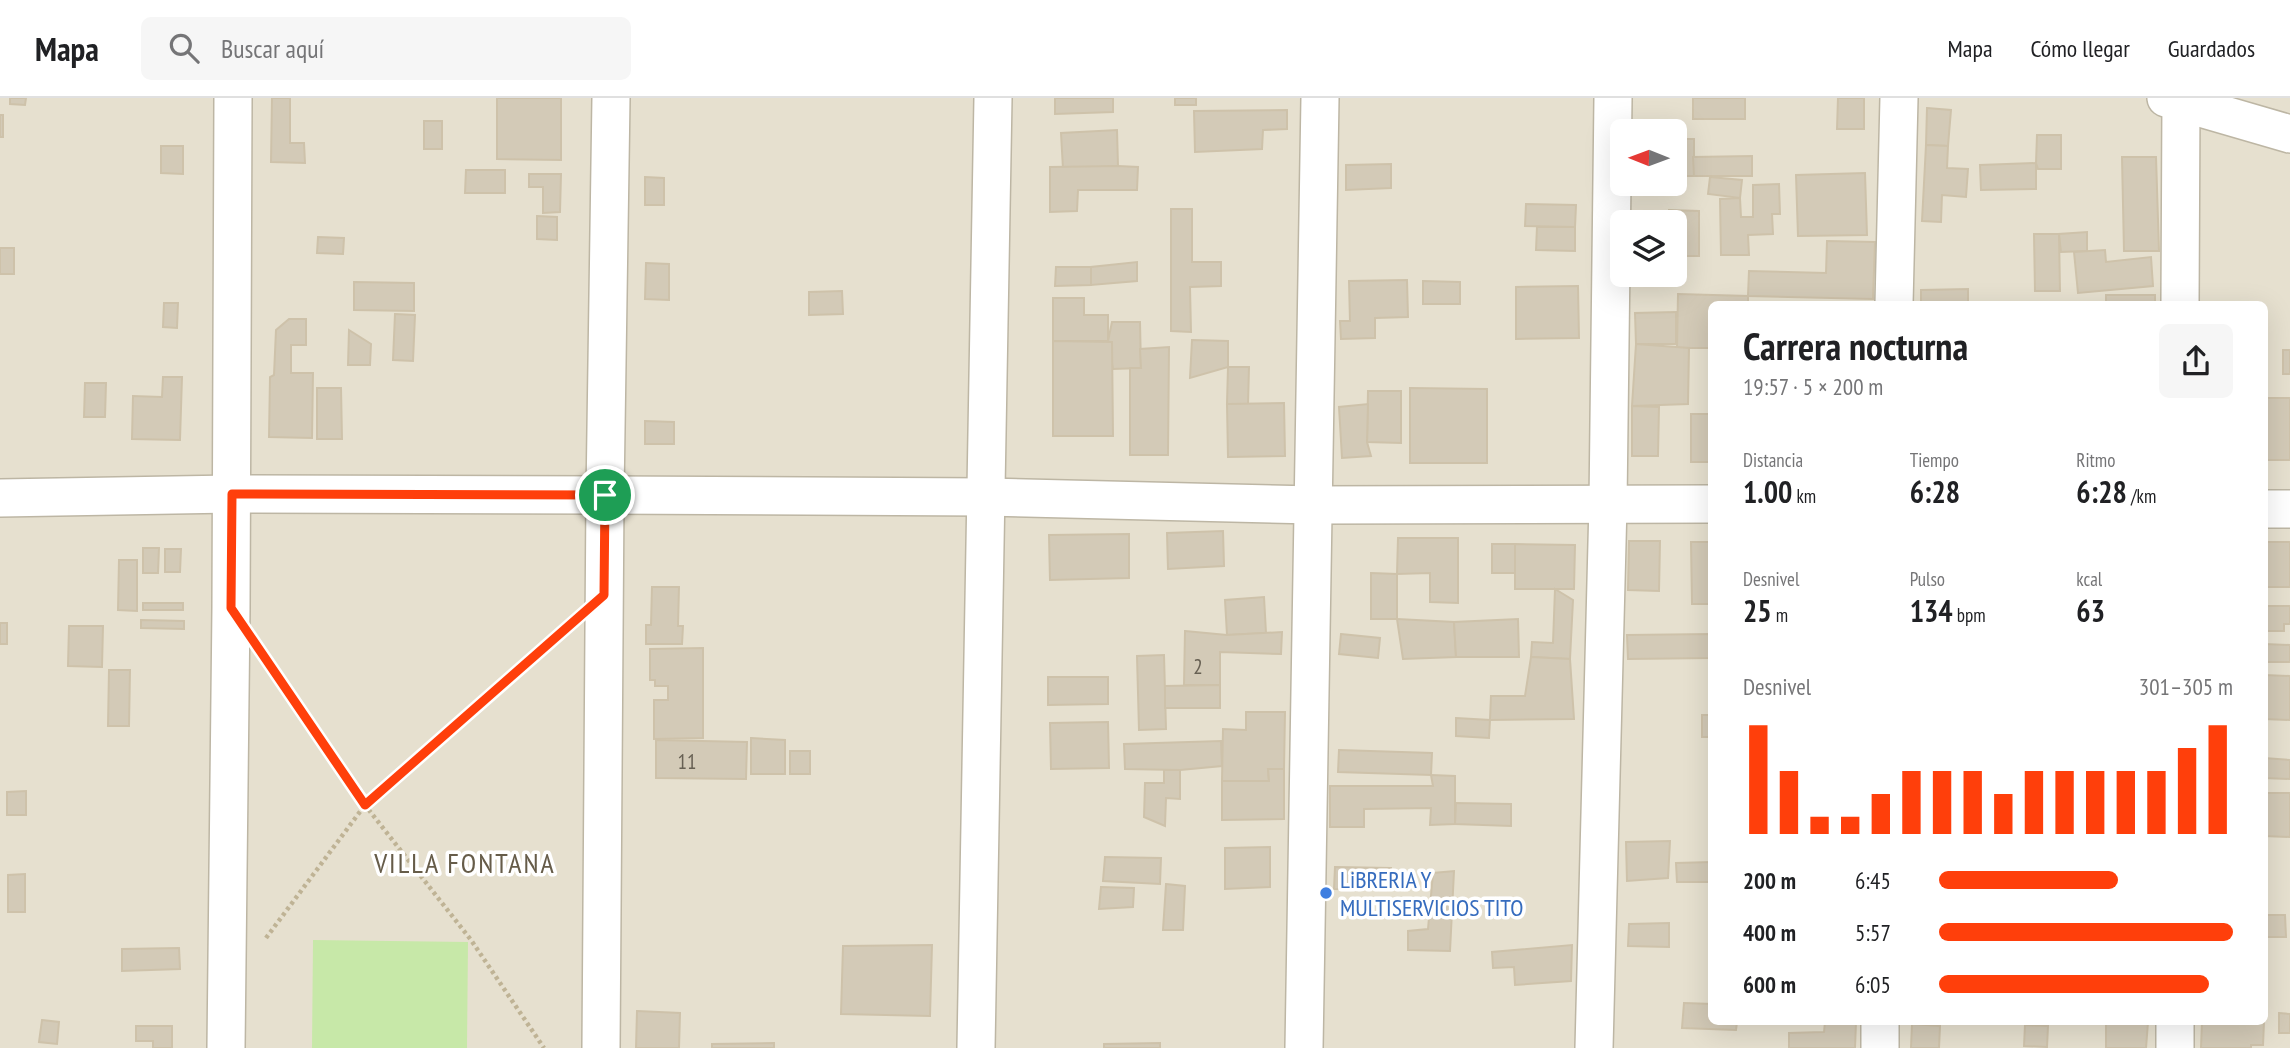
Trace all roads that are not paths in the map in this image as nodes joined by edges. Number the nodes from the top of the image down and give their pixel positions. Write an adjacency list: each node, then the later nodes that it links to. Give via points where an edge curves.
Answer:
1 (233, 98): 11 (street)
2 (611, 98): 12 (street)
3 (993, 98): 13 (street)
4 (1320, 98): 17 (street)
5 (1613, 98): 16 (street)
6 (1899, 98): 9 (street)
7 (2174, 100): 8 (street); 10 (street)
8 (2290, 134)
9 (1894, 301)
10 (2180, 301)
11 (232, 494): 12 (street); 14 (street); 22 (street)
12 (605, 495): 13 (street); 23 (street)
13 (986, 497): 17 (street); 24 (street)
14 (0, 498)
15 (1708, 503): 16 (street)
16 (1608, 504): 17 (street); 26 (street)
17 (1314, 505): 25 (street)
18 (2268, 509): 19 (street)
19 (2290, 509)
20 (1880, 1025): 27 (street)
21 (2175, 1025): 28 (street)
22 (226, 1048)
23 (601, 1048)
24 (976, 1048)
25 (1304, 1048)
26 (1594, 1048)
27 (1880, 1048)
28 (2175, 1048)

